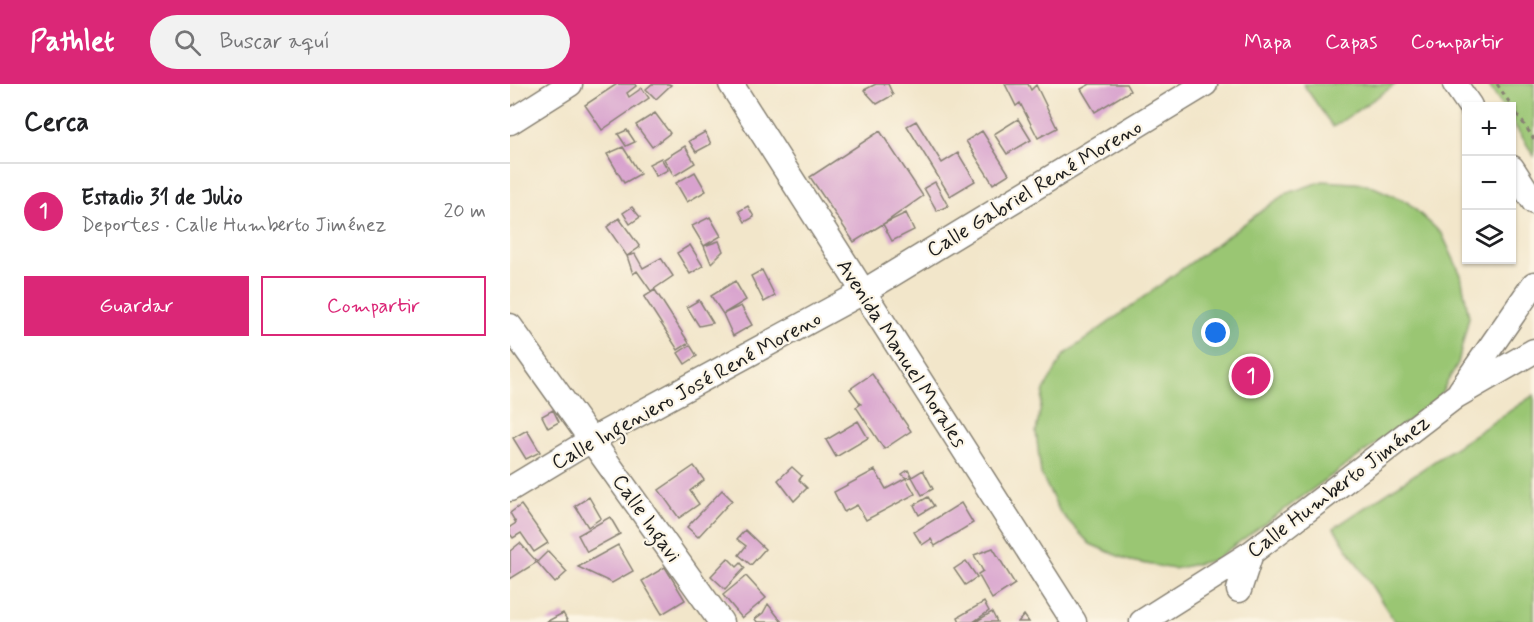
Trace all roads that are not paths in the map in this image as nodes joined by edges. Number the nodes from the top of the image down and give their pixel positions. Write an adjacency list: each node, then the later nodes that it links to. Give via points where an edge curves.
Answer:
1 (570, 84): 7 (street)
2 (731, 84): 11 (street, Avenida Manuel Morales)
3 (1204, 84): 5 (street, Calle Gabriel René Moreno)
4 (1455, 84): 6 (street)
5 (1177, 91): 11 (street, Calle Gabriel René Moreno)
6 (1467, 102)
7 (510, 122)
8 (1516, 174): 9 (street)
9 (1534, 202)
10 (1534, 284): 14 (street)
11 (863, 292): 15 (street, Calle Ingeniero José René Moreno); 20 (street, Avenida Manuel Morales)
12 (510, 326): 15 (street, Calle Ingavi)
13 (1534, 351): 14 (street, Calle Humberto Jiménez)
14 (1456, 396): 17 (street, Calle Humberto Jiménez)
15 (591, 440): 16 (street, Calle Ingeniero José René Moreno); 19 (street, Calle Ingavi)
16 (510, 489)
17 (1251, 553): 18 (street); 21 (street, Calle Humberto Jiménez)
18 (1239, 590)
19 (721, 622)
20 (1074, 622)
21 (1142, 622)

